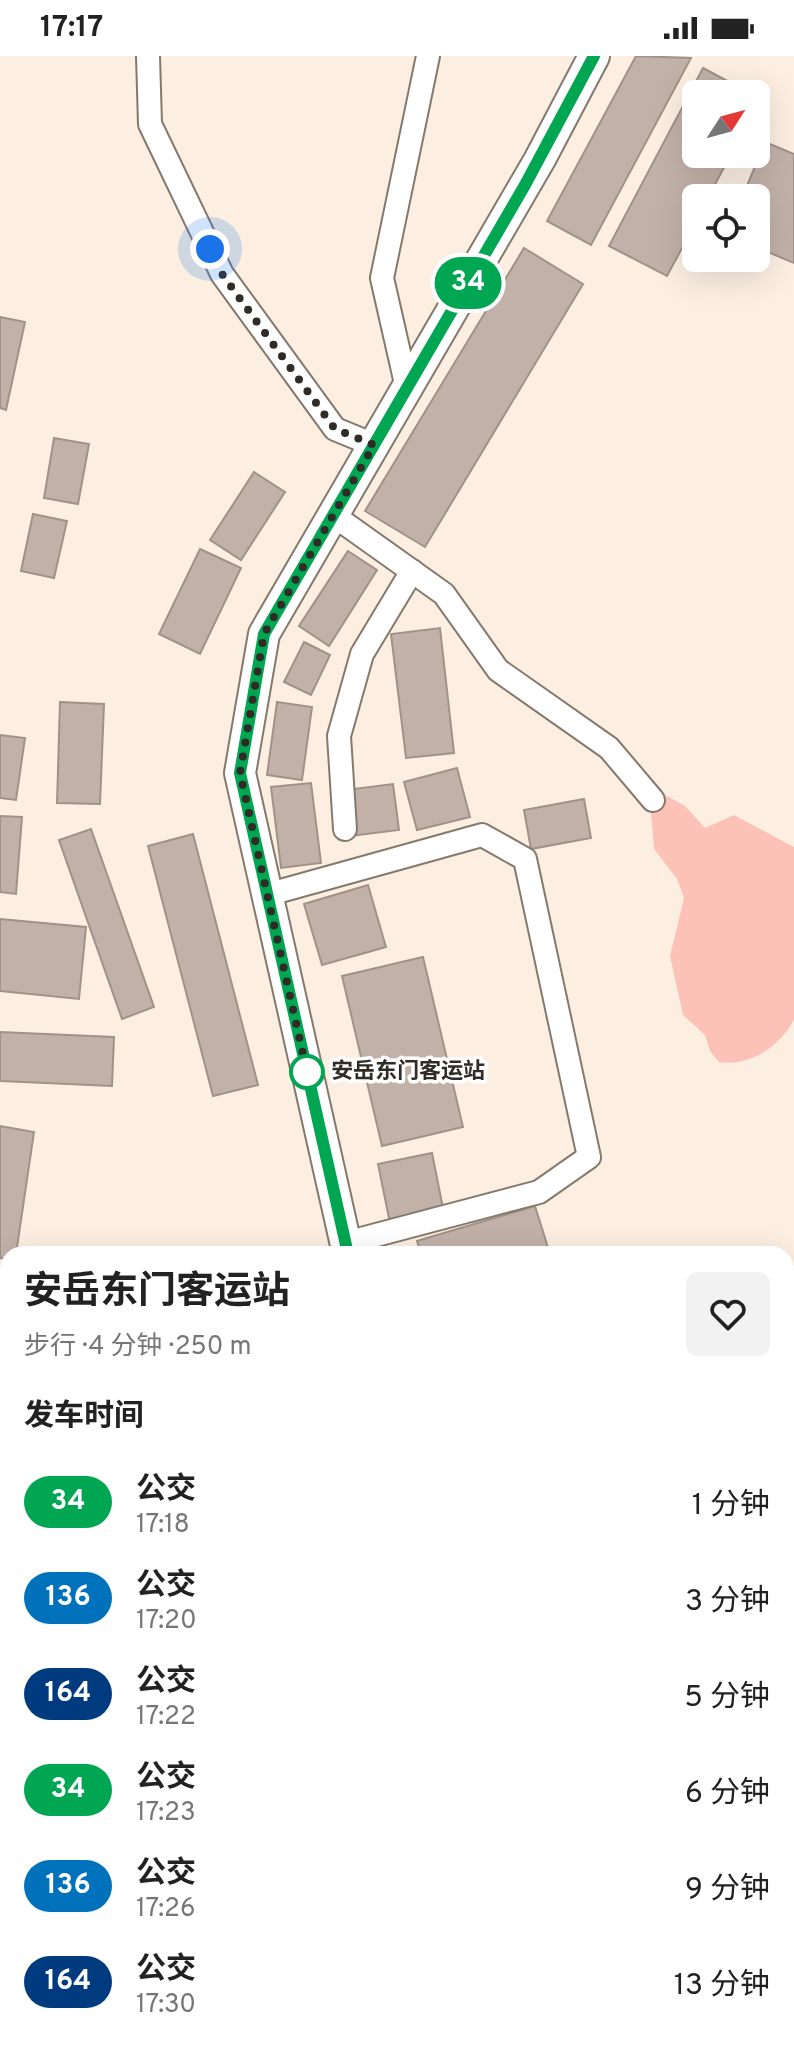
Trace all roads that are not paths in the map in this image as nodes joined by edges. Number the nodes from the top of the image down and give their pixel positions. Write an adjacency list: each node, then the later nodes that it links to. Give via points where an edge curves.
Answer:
1 (148, 56): 5 (street, via 150,124 222,274 335,429)
2 (428, 56): 4 (street, via 382,278)
3 (594, 56): 4 (main road)
4 (407, 388): 5 (main road)
5 (374, 445): 6 (main road)
6 (333, 515): 7 (street); 10 (main road, via 264,634 240,773)
7 (412, 571): 8 (street, via 444,594 498,670 609,748); 9 (street, via 362,654 339,736)
8 (653, 800)
9 (345, 829)
10 (266, 895): 11 (main road); 12 (street, via 482,835 525,859 589,1157 539,1192)
11 (347, 1246)
12 (354, 1246)

